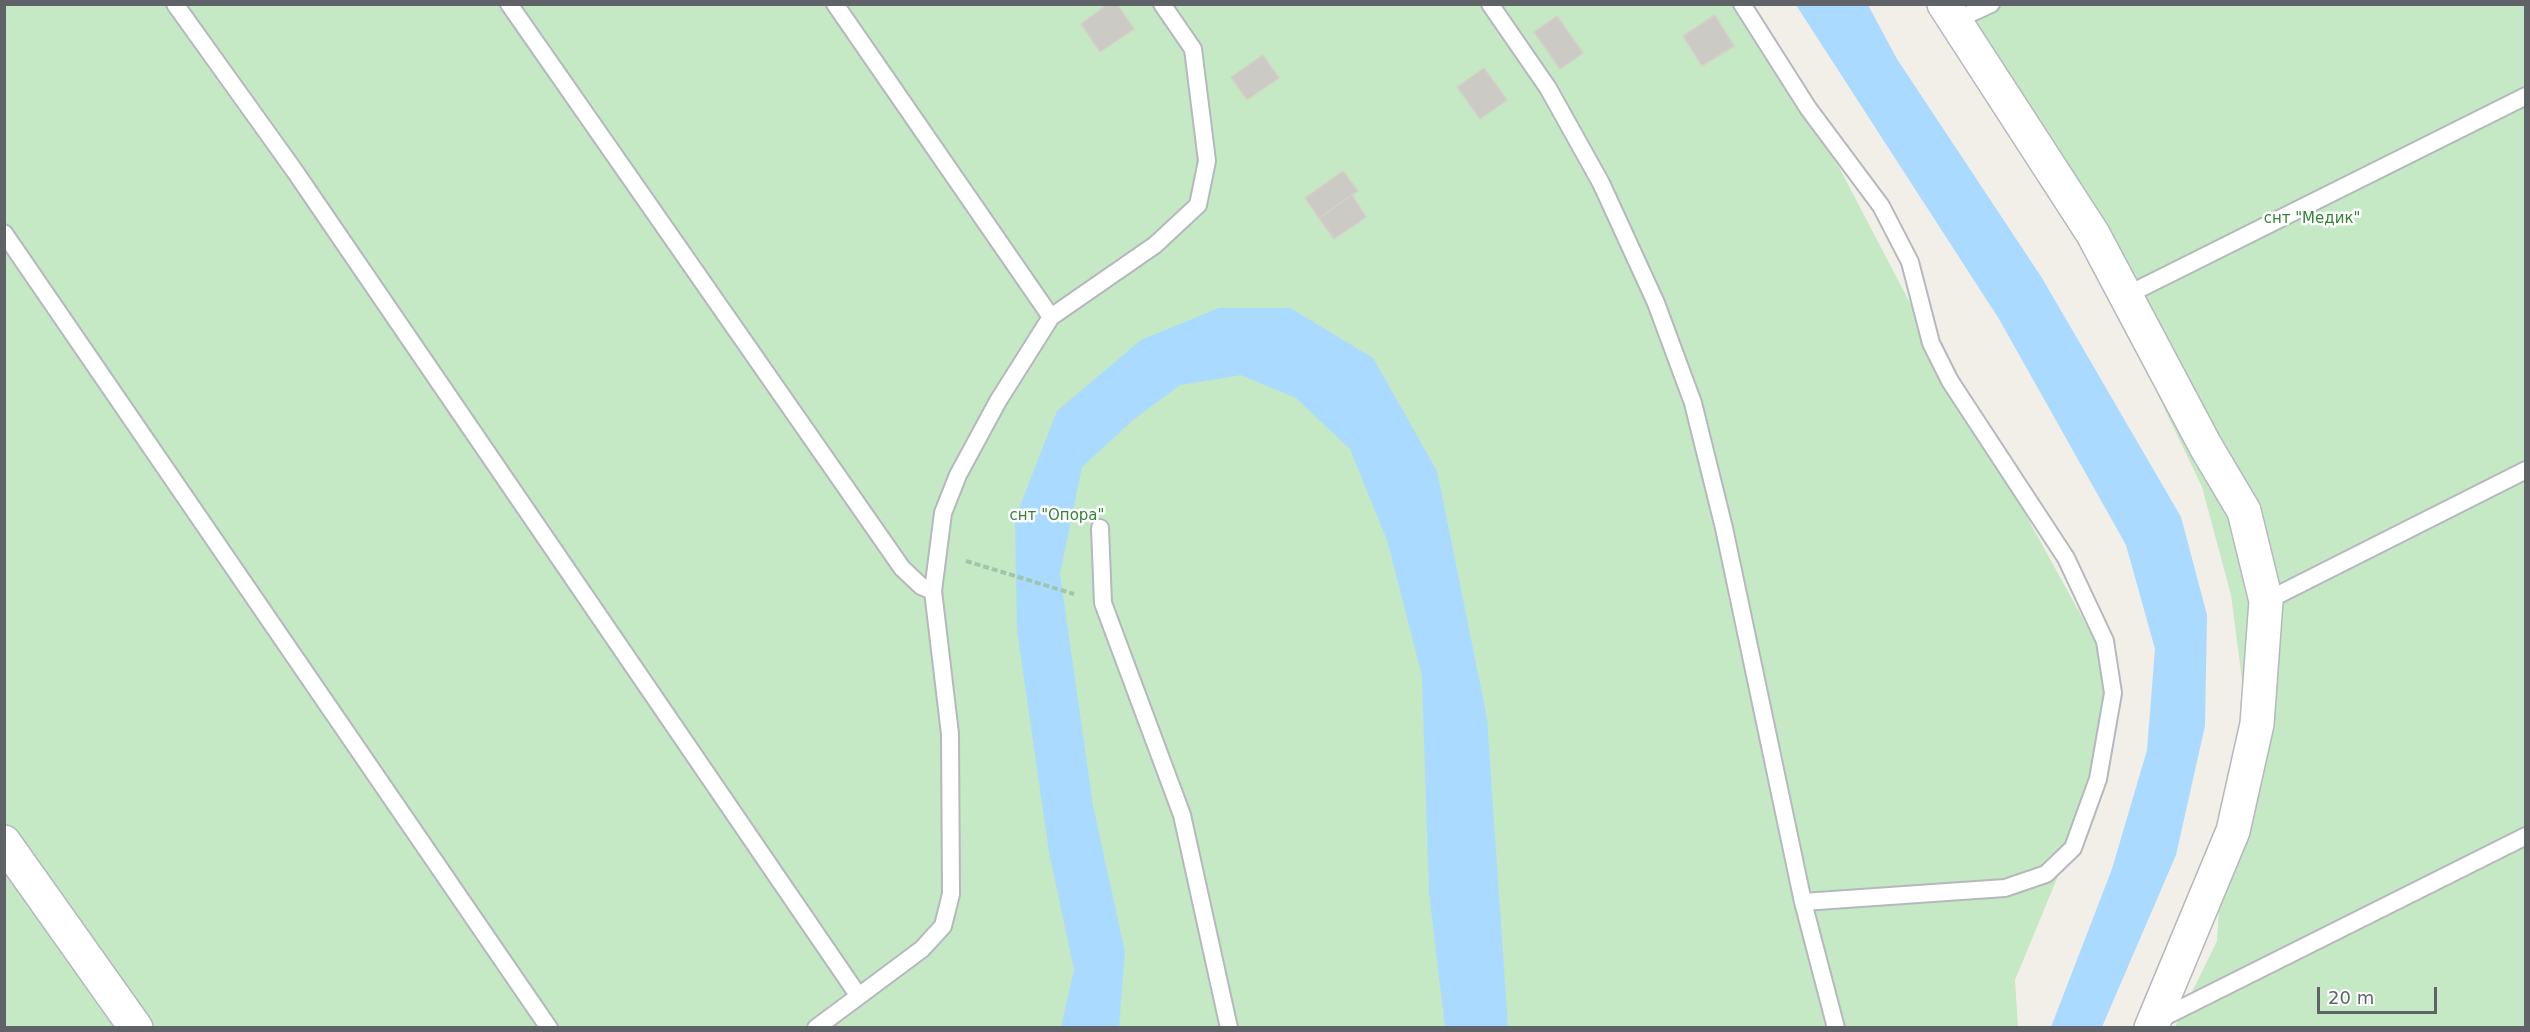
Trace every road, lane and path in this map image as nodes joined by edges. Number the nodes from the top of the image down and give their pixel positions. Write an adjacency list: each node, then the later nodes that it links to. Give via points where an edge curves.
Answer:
1 (175, 4): 22 (lane, via 301,180)
2 (509, 4): 16 (lane, via 902,568 921,586)
3 (835, 4): 12 (lane)
4 (1162, 4): 12 (lane, via 1192,49 1207,161 1198,205 1155,245)
5 (1490, 4): 21 (lane, via 1548,88 1601,183 1656,303 1693,403 1724,528)
6 (1742, 4): 21 (lane, via 1808,108 1881,206 1910,262 1931,343 1950,381 2066,558 2105,641 2113,693 2098,779 2073,848 2046,874 2005,888)
7 (1991, 4): 8 (lane)
8 (1949, 13): 11 (street, via 2092,234)
9 (2526, 96): 11 (lane)
10 (4, 233): 25 (lane)
11 (2125, 296): 18 (street, via 2244,511)
12 (1051, 317): 16 (lane, via 998,401 958,475 943,513)
13 (2526, 470): 18 (lane)
14 (1100, 528): 27 (lane, via 1103,603 1182,814)
15 (966, 561): 17 (path)
16 (933, 591): 22 (lane, via 950,734 951,894 943,927 922,949)
17 (1071, 594)
18 (2266, 601): 23 (street, via 2257,724 2233,831)
19 (2526, 836): 23 (lane)
20 (4, 842): 24 (street)
21 (1803, 903): 28 (lane)
22 (858, 995): 26 (lane)
23 (2152, 1025)
24 (136, 1028)
25 (549, 1028)
26 (816, 1028)
27 (1229, 1028)
28 (1836, 1028)

